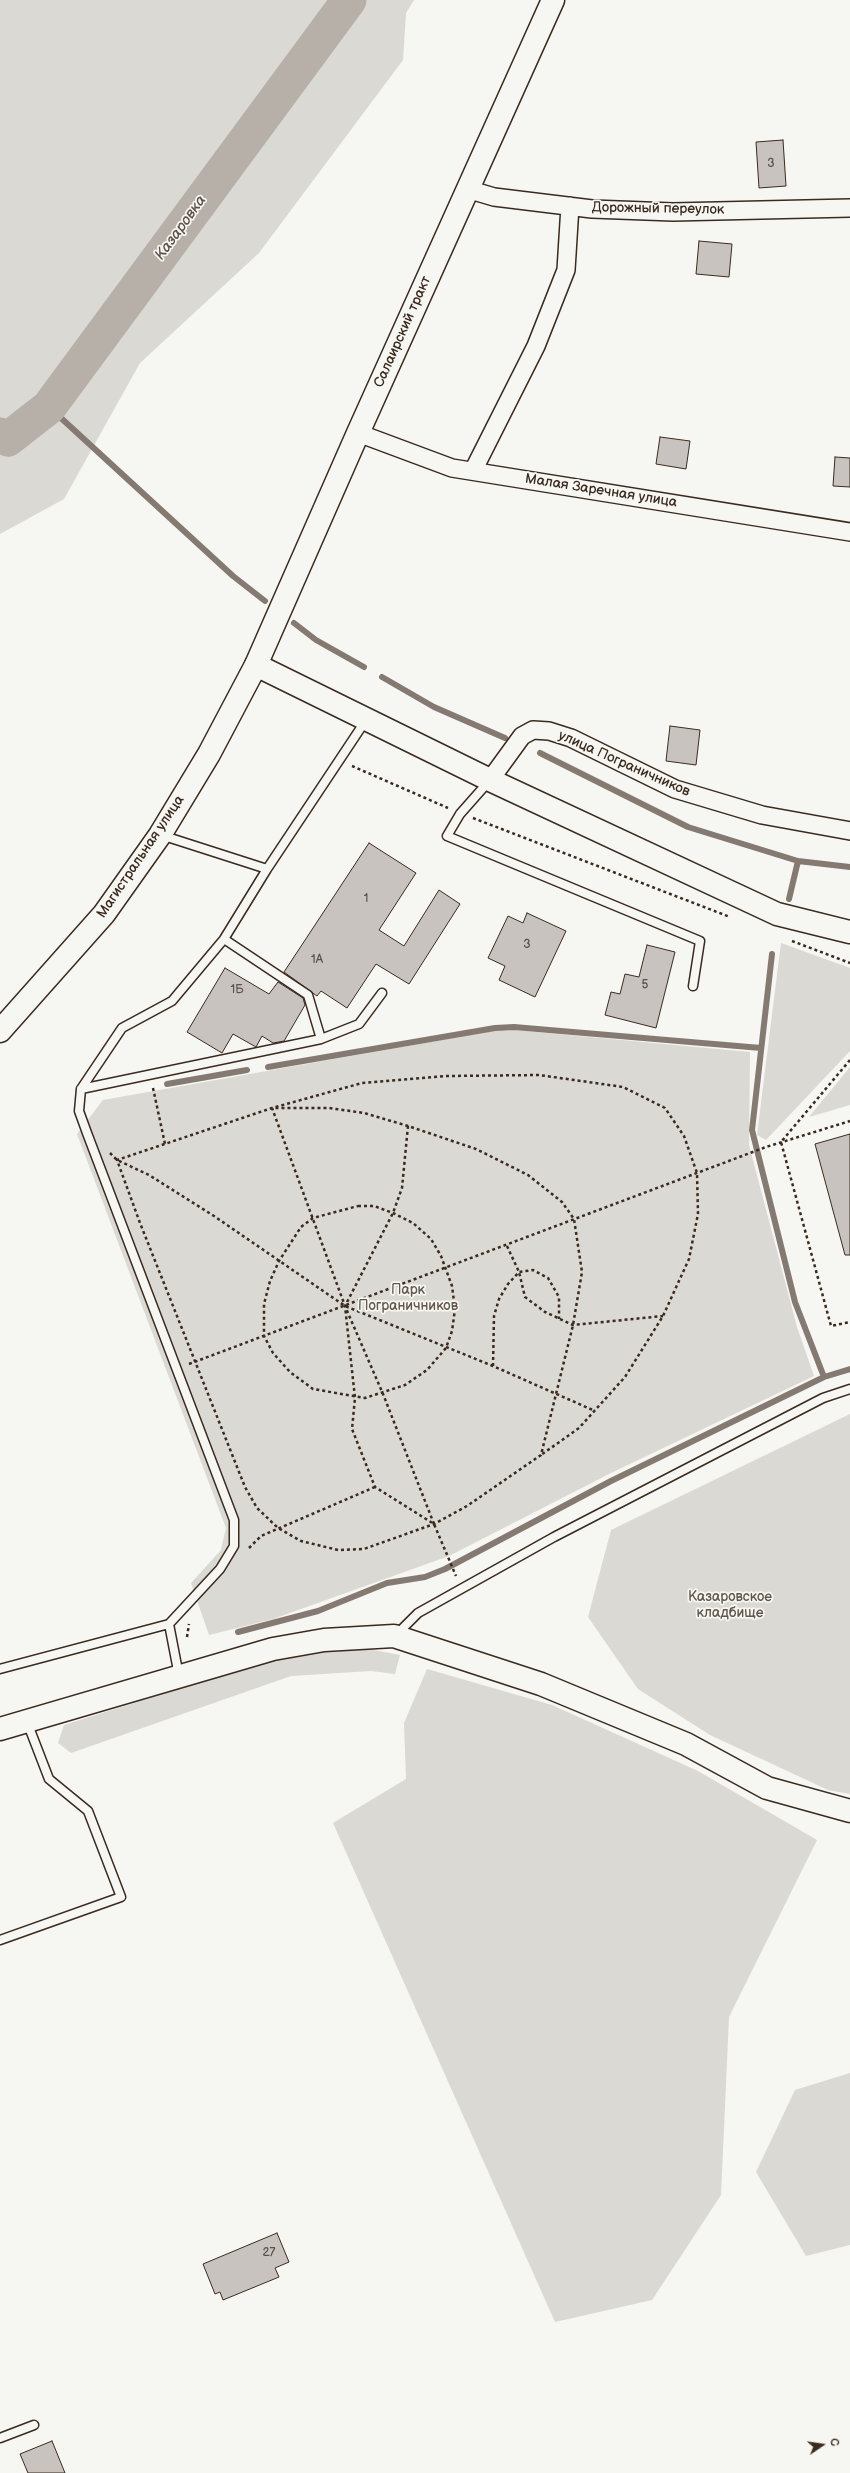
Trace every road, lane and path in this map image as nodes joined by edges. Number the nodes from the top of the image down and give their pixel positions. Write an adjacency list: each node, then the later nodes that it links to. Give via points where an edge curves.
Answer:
1 (553, 0): 2 (street, Салаирский тракт)
2 (467, 189): 3 (street, Дорожный переулок, via 494,198); 5 (street, Салаирский тракт)
3 (570, 206): 4 (street, Дорожный переулок, via 673,212); 6 (street, via 566,270 536,346)
4 (850, 208)
5 (358, 433): 6 (street, Малая Заречная улица, via 452,468); 8 (street, Салаирский тракт)
6 (474, 471): 7 (street, Малая Заречная улица)
7 (850, 532)
8 (256, 665): 9 (street); 14 (street, Магистральная улица, via 209,754)
9 (368, 718): 10 (lane); 11 (street)
10 (338, 760): 12 (path); 15 (lane)
11 (490, 780): 12 (lane, улица Пограничников); 13 (street, улица Пограничников, via 522,736 533,730 549,731 571,738 675,789 762,814); 17 (street, via 777,914)
12 (460, 814): 16 (path); 21 (lane, улица Пограничников, via 447,836 700,941)
13 (850, 831)
14 (160, 835): 15 (lane); 23 (street, Магистральная улица, via 104,914)
15 (267, 869): 18 (lane)
16 (732, 918)
17 (850, 932)
18 (224, 939): 24 (lane, via 308,995); 27 (lane, via 172,1001 122,1028)
19 (791, 940): 20 (path)
20 (850, 963)
21 (693, 986)
22 (382, 993): 24 (lane, via 359,1024)
23 (0, 1031)
24 (321, 1039): 26 (lane)
25 (850, 1060): 31 (path)
26 (150, 1075): 27 (lane); 32 (path)
27 (81, 1089): 52 (lane, via 79,1111 86,1133)
28 (272, 1108): 30 (path, via 328,1108 364,1114); 32 (path); 35 (path, via 362,1083 447,1076 539,1075 623,1087 665,1108 684,1136); 37 (path)
29 (850, 1121): 31 (path)
30 (408, 1126): 36 (path, via 402,1188); 38 (path, via 476,1149 528,1175 562,1202)
31 (781, 1142): 35 (path); 46 (path, via 831,1326)
32 (165, 1144): 34 (path)
33 (108, 1150): 34 (path)
34 (117, 1160): 40 (path, via 149,1175); 50 (path)
35 (697, 1173): 38 (path); 44 (path, via 698,1214 689,1259)
36 (393, 1213): 37 (path, via 374,1206 358,1206); 41 (path, via 413,1223 431,1239); 43 (path)
37 (313, 1218): 40 (path, via 301,1227); 43 (path)
38 (574, 1219): 39 (path); 47 (path, via 582,1272)
39 (507, 1246): 41 (path); 42 (path)
40 (279, 1261): 43 (path); 48 (path, via 264,1304)
41 (446, 1268): 43 (path); 49 (path, via 452,1286 455,1310)
42 (519, 1272): 45 (path, via 525,1298); 45 (path, via 534,1270 548,1278 559,1297); 51 (path, via 499,1299 496,1310)
43 (345, 1306): 48 (path); 49 (path); 54 (path); 56 (path)
44 (663, 1316): 47 (path); 57 (path, via 625,1377)
45 (559, 1319): 47 (path)
46 (850, 1322)
47 (573, 1325): 55 (path)
48 (264, 1336): 50 (path); 56 (path, via 272,1353 290,1372 313,1389)
49 (446, 1348): 51 (path); 54 (path, via 427,1370 406,1385)
50 (197, 1362): 52 (path); 61 (path, via 245,1487 257,1508)
51 (493, 1366): 55 (path)
52 (177, 1368): 65 (lane, via 234,1520 234,1546 220,1569)
53 (850, 1389): 66 (lane, via 823,1398 554,1537 418,1613)
54 (383, 1394): 56 (path); 60 (path)
55 (556, 1394): 57 (path); 58 (path)
56 (355, 1398): 59 (path, via 352,1428)
57 (595, 1411): 58 (path, via 579,1428)
58 (541, 1455): 60 (path, via 467,1506)
59 (375, 1487): 60 (path); 61 (path)
60 (434, 1524): 61 (path, via 364,1549 338,1550 301,1541); 63 (path)
61 (278, 1528): 62 (path, via 261,1536)
62 (247, 1551)
63 (453, 1570)
64 (190, 1617): 67 (path, via 187,1637)
65 (169, 1624): 67 (lane); 68 (lane)
66 (394, 1636): 69 (street, via 324,1640 273,1649); 72 (street, via 541,1684 686,1744 767,1788)
67 (172, 1641): 69 (lane)
68 (0, 1669)
69 (179, 1677): 70 (street)
70 (27, 1721): 71 (street); 73 (lane, via 49,1779 88,1811 121,1897)
71 (0, 1729)
72 (850, 1811)
73 (0, 1940)
74 (34, 2425): 75 (lane)
75 (0, 2438)

